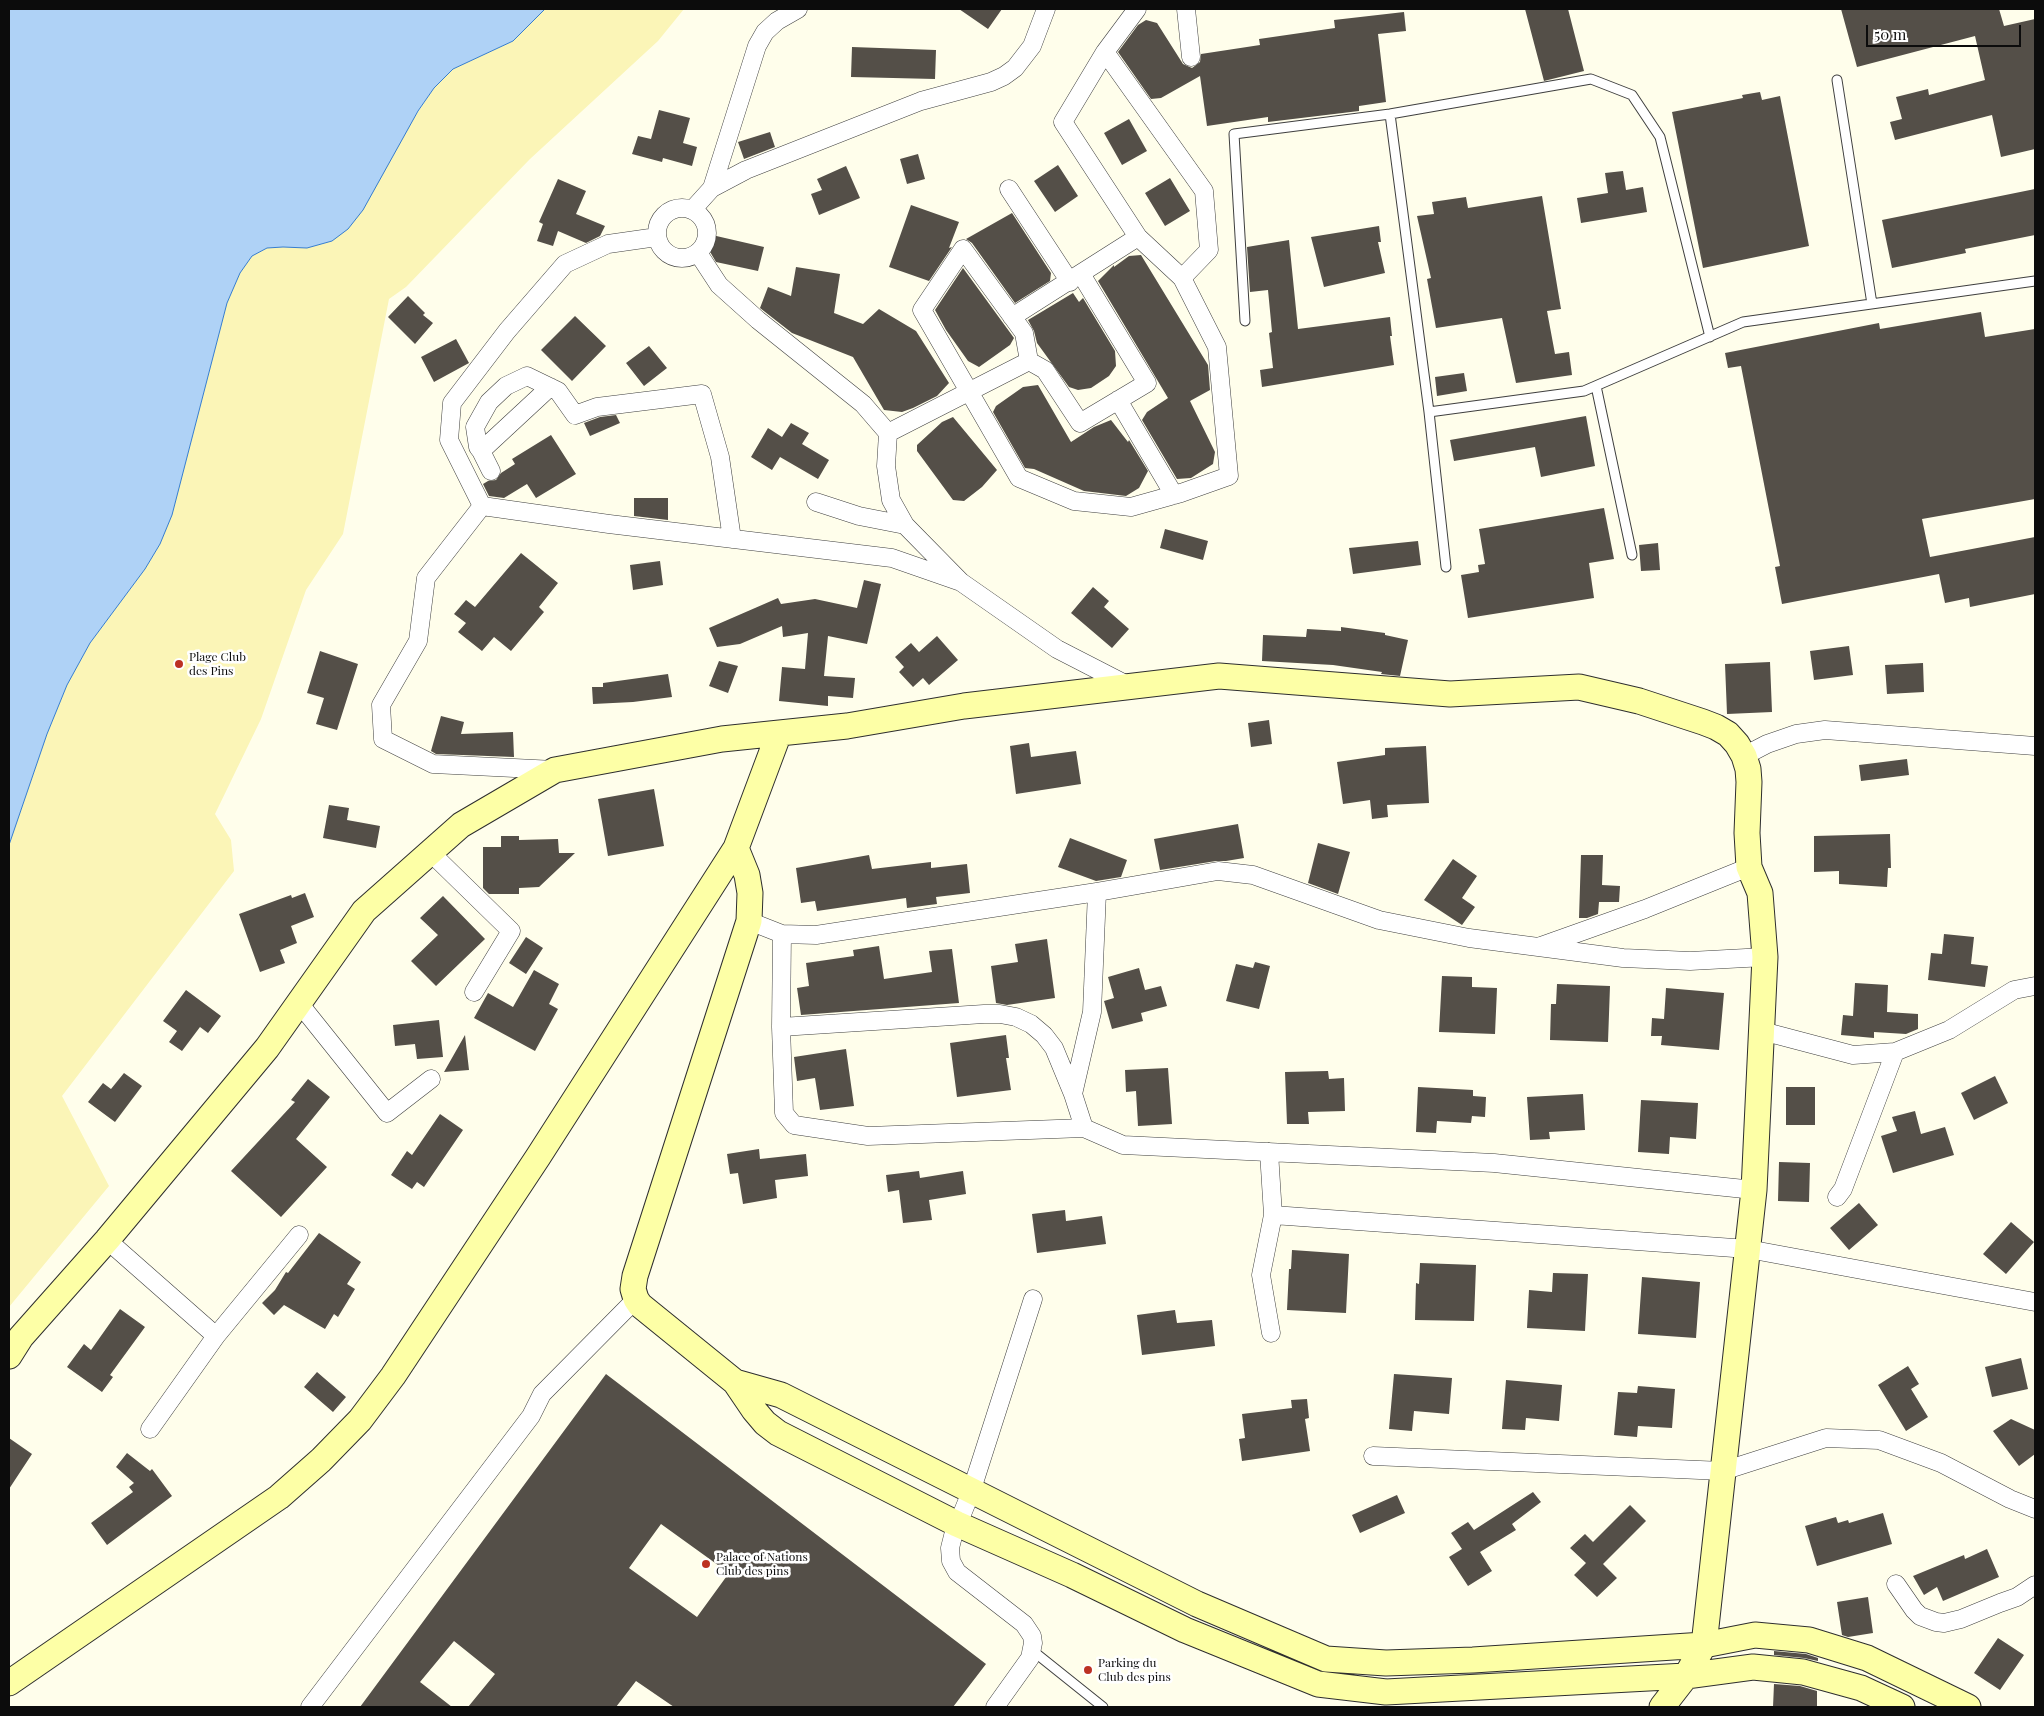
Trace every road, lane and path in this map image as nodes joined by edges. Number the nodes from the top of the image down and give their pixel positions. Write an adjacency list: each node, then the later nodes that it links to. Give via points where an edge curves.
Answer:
1 (798, 9): 9 (street, via 776,21 757,46)
2 (1046, 9): 9 (street, via 1032,46 1015,68 1004,76 921,101 746,170)
3 (1137, 9): 5 (street)
4 (1186, 9): 6 (street)
5 (1105, 52): 13 (street, via 1063,122); 16 (street, via 1204,190 1209,250)
6 (1191, 57)
7 (1837, 80): 18 (lane)
8 (1390, 114): 20 (lane, via 1234,134); 21 (lane, via 1591,79 1632,95 1660,138); 27 (lane)
9 (712, 188): 11 (street)
10 (1009, 189): 15 (street)
11 (693, 209): 12 (street, via 684,207 666,212 660,219); 14 (street, via 706,221 708,230 704,247)
12 (657, 237): 14 (street, via 665,252 673,256 690,257); 33 (street, via 608,244 565,264 507,331 452,403 449,440)
13 (1138, 237): 15 (street); 16 (street)
14 (698, 253): 28 (street, via 719,286 863,404)
15 (1075, 278): 19 (street); 26 (street, via 1147,383)
16 (1182, 278): 31 (street, via 1218,348 1229,476)
17 (2035, 281): 18 (lane)
18 (1872, 304): 21 (lane, via 1743,322)
19 (1012, 317): 22 (street, via 1024,333); 25 (street, via 963,249 922,310)
20 (1245, 321)
21 (1710, 337): 23 (lane)
22 (1029, 361): 25 (street); 26 (street, via 1045,370 1080,423)
23 (1596, 386): 27 (lane, via 1584,391); 36 (lane)
24 (550, 387): 29 (street); 29 (street, via 526,376 506,386 489,402 475,427); 35 (street, via 558,390 576,415 597,407 702,394 720,458)
25 (970, 392): 28 (street); 31 (street, via 1019,478 1074,502 1132,507)
26 (1118, 400): 31 (street)
27 (1429, 412): 37 (lane)
28 (888, 433): 34 (street, via 886,466 891,500)
29 (481, 451): 30 (street)
30 (491, 471)
31 (1174, 495)
32 (816, 502): 34 (street, via 859,516)
33 (482, 506): 35 (street); 43 (street, via 426,578 418,642 381,705 382,739 433,764)
34 (905, 524): 38 (street)
35 (732, 539): 38 (street, via 892,558)
36 (1632, 555)
37 (1446, 567)
38 (961, 582): 39 (street, via 1057,649)
39 (1129, 686): 40 (street); 42 (street, via 1219,676 1450,694 1579,687 1639,701 1716,727 1732,739)
40 (778, 733): 43 (street, via 722,739); 44 (street)
41 (2035, 746): 42 (street, via 1825,730 1796,734)
42 (1744, 756): 46 (street, via 1749,782 1747,833)
43 (555, 770): 45 (street, via 461,825)
44 (736, 848): 48 (street, via 747,876); 88 (street, via 538,1157 393,1376 360,1420 279,1496)
45 (430, 852): 53 (street, via 511,931); 54 (street, via 364,911)
46 (1750, 867): 50 (street); 51 (street, via 1760,893)
47 (1097, 892): 49 (street, via 816,935); 50 (street, via 1218,871 1253,874 1379,920 1469,938); 59 (street, via 1092,1012)
48 (749, 921): 49 (street); 69 (street, via 634,1276)
49 (782, 934): 55 (street)
50 (1538, 947): 51 (street, via 1656,960)
51 (1765, 957): 56 (street)
52 (2035, 986): 57 (street, via 2014,990 1949,1030)
53 (474, 992)
54 (299, 1003): 58 (street, via 387,1113); 66 (street, via 267,1048)
55 (781, 1027): 59 (street, via 984,1014 1016,1017 1037,1030 1054,1048); 60 (street, via 784,1113 794,1125 868,1136)
56 (1762, 1031): 57 (street, via 1853,1055); 62 (street)
57 (1895, 1052): 63 (street, via 1843,1189)
58 (431, 1079)
59 (1073, 1094): 60 (street)
60 (1084, 1128): 61 (street, via 1123,1145)
61 (1269, 1152): 62 (street, via 1494,1163); 64 (street)
62 (1754, 1190): 67 (street)
63 (1837, 1197)
64 (1272, 1215): 67 (street); 71 (street, via 1261,1275)
65 (299, 1236): 72 (street)
66 (107, 1240): 72 (street); 73 (street, via 21,1337)
67 (1748, 1249): 70 (street); 78 (street)
68 (1033, 1299): 80 (street)
69 (636, 1300): 74 (street); 89 (street, via 542,1394 531,1416)
70 (2035, 1302)
71 (1271, 1333)
72 (216, 1336): 75 (street)
73 (9, 1356)
74 (735, 1382): 76 (street, via 780,1395); 79 (street, via 754,1410 778,1433)
75 (150, 1429)
76 (884, 1447): 79 (street); 80 (street)
77 (1373, 1456): 78 (street)
78 (1723, 1471): 81 (street, via 1826,1438 1879,1440 1941,1463 2010,1499); 85 (street)
79 (869, 1479): 82 (street)
80 (971, 1492): 82 (street); 85 (street, via 1197,1604 1326,1659 1386,1663 1473,1660)
81 (2035, 1508)
82 (957, 1524): 86 (street, via 950,1548 951,1561 957,1572 1024,1624 1032,1636); 87 (street, via 1185,1630 1318,1684 1386,1692)
83 (1896, 1584): 84 (street, via 1920,1616 1944,1623 2000,1603)
84 (2035, 1585)
85 (1704, 1645): 87 (street); 94 (street, via 1755,1635 1809,1640 1868,1658)
86 (1033, 1651): 90 (street); 91 (lane)
87 (1686, 1676): 92 (street); 93 (street, via 1753,1667 1803,1672 1861,1688)
88 (9, 1683)
89 (310, 1707)
90 (996, 1707)
91 (1103, 1707)
92 (1662, 1707)
93 (1902, 1707)
94 (1968, 1707)

